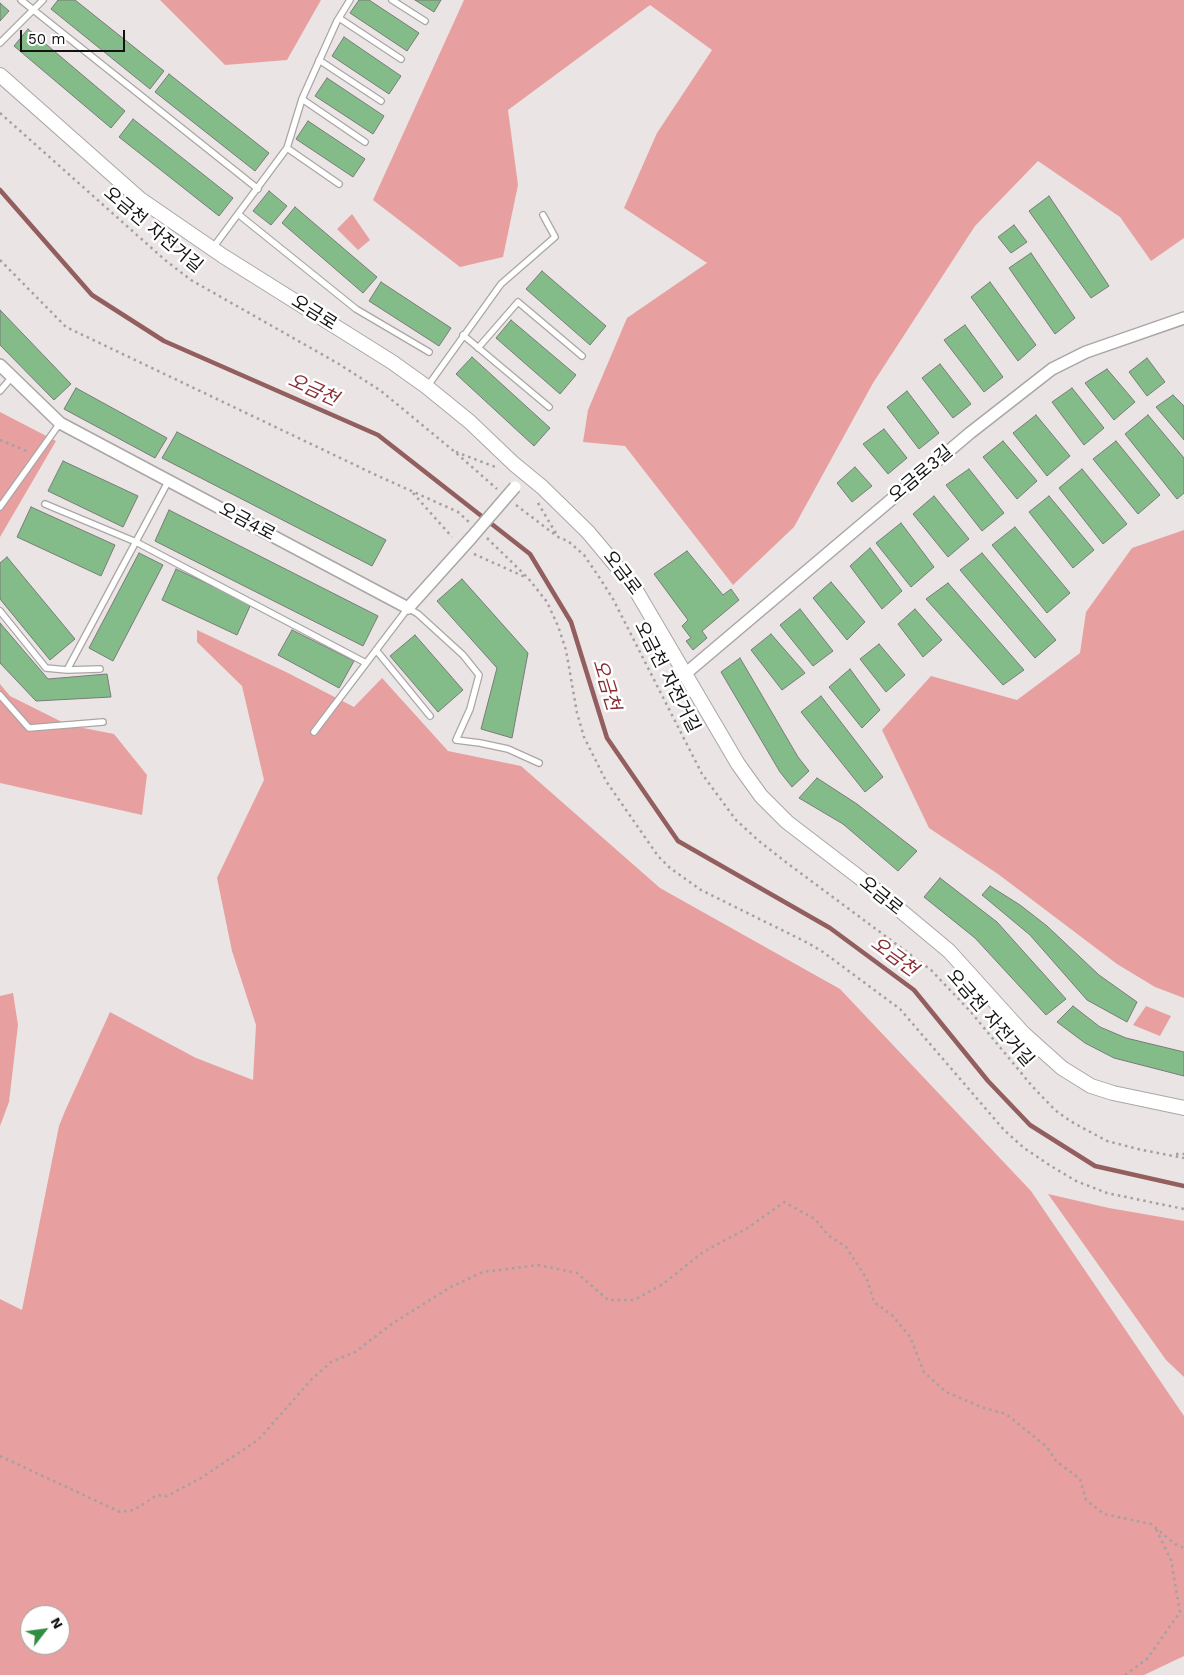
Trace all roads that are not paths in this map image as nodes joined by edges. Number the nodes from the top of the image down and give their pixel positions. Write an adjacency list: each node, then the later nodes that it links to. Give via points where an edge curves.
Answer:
1 (21, 0): 5 (lane)
2 (43, 0): 5 (lane)
3 (350, 0): 6 (lane)
4 (392, 0): 7 (lane)
5 (32, 10): 8 (lane); 17 (lane)
6 (339, 18): 9 (lane); 10 (lane)
7 (425, 21)
8 (0, 43)
9 (402, 59)
10 (319, 60): 12 (lane); 13 (lane)
11 (0, 75): 20 (street, 오금로, via 140,199)
12 (302, 99): 14 (lane); 15 (lane)
13 (381, 101)
14 (365, 142)
15 (287, 148): 16 (lane); 17 (lane)
16 (339, 184)
17 (258, 189): 18 (lane)
18 (238, 214): 20 (lane); 24 (lane, via 356,310)
19 (543, 216): 22 (lane, via 555,238 501,284)
20 (212, 249): 28 (street, 오금로)
21 (1184, 318): 43 (street, 오금로3길, via 1086,352 1052,369 970,432)
22 (463, 335): 23 (lane); 28 (lane)
23 (478, 348): 25 (lane, via 518,302); 30 (lane)
24 (429, 352)
25 (582, 356)
26 (0, 365): 27 (street, 오금4로)
27 (12, 377): 29 (lane); 31 (street, 오금4로)
28 (427, 386): 32 (street, 오금로)
29 (0, 391)
30 (549, 407)
31 (60, 423): 33 (street, 오금4로); 35 (lane)
32 (527, 474): 37 (street, bridge); 43 (street, 오금로, via 588,532 634,587)
33 (169, 480): 36 (lane); 37 (street, 오금4로)
34 (46, 504): 36 (lane)
35 (0, 507)
36 (136, 542): 40 (lane); 42 (lane)
37 (408, 608): 39 (lane); 48 (lane, via 463,655 479,675 470,708 456,740 508,749)
38 (0, 611): 42 (lane, via 46,668)
39 (376, 650): 40 (lane); 45 (lane)
40 (366, 663): 47 (lane)
41 (100, 669): 42 (lane)
42 (67, 670)
43 (685, 674): 49 (street, 오금로, via 738,764 761,796 786,822 949,951 1023,1033 1056,1062 1091,1086 1113,1094)
44 (0, 695): 46 (lane, via 29,728)
45 (430, 716)
46 (103, 722)
47 (314, 732)
48 (539, 763)
49 (1184, 1108)

